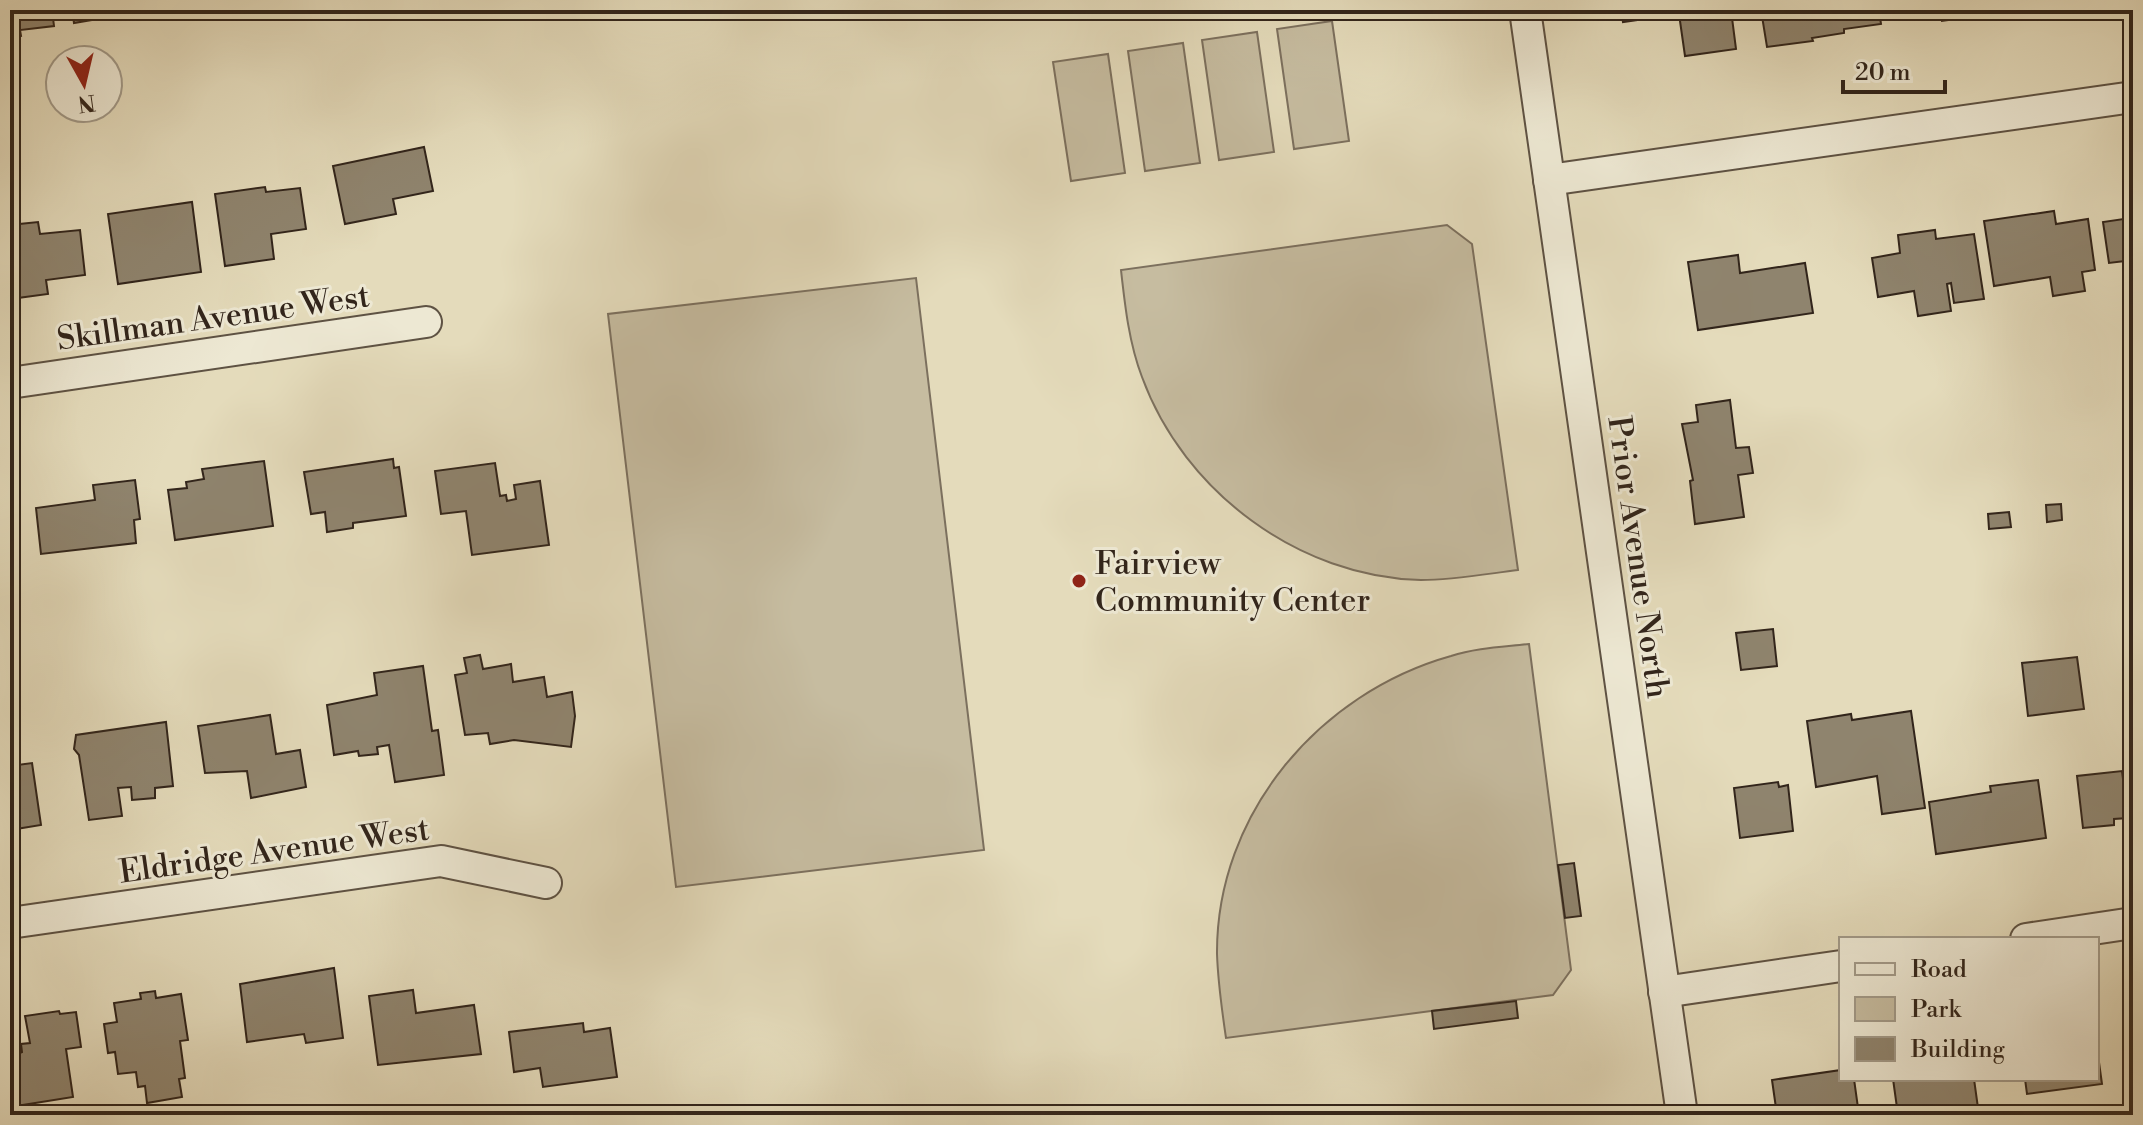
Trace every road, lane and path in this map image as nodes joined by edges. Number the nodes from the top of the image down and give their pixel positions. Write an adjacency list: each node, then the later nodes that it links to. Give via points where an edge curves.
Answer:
1 (1525, 10): 3 (street, Prior Avenue North)
2 (2133, 97): 3 (street)
3 (1549, 180): 11 (street, Prior Avenue North)
4 (426, 322): 5 (street, Skillman Avenue West)
5 (10, 383)
6 (546, 883): 7 (street, Eldridge Avenue West, via 441,861)
7 (10, 923)
8 (2133, 923): 9 (street)
9 (2039, 937)
10 (1839, 966): 11 (street)
11 (1664, 992): 12 (street, Prior Avenue North)
12 (1682, 1115)

